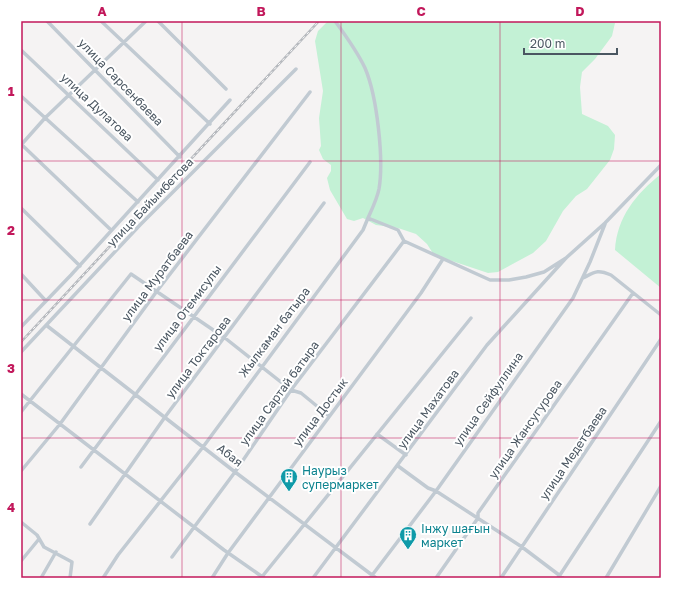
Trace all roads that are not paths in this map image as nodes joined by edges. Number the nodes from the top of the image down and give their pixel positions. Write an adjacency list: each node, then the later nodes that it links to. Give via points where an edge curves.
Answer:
1 (47, 21): 9 (street, улица Сарсенбаева)
2 (101, 21): 6 (street)
3 (146, 21): 6 (street)
4 (158, 21): 10 (street)
5 (335, 21): 25 (street, Жылкаман батыра, via 365,68 373,99 380,177 378,191)
6 (124, 43): 9 (street); 16 (street)
7 (21, 50): 12 (street, улица Дулатова)
8 (296, 69): 40 (street, улица Байымбетова, via 140,225)
9 (96, 70): 12 (street); 18 (street, улица Сарсенбаева)
10 (226, 89)
11 (310, 92): 34 (street, улица Муратбаева)
12 (69, 95): 15 (street); 21 (street, улица Дулатова)
13 (21, 96): 15 (street)
14 (230, 100): 16 (street)
15 (45, 118): 17 (street); 22 (street)
16 (210, 124): 18 (street)
17 (21, 145): 27 (street)
18 (180, 157): 21 (street)
19 (310, 162): 38 (street, улица Отемисулы)
20 (661, 165): 26 (street)
21 (158, 180): 22 (street)
22 (138, 202): 27 (street)
23 (324, 203): 42 (street, улица Токтарова)
24 (21, 208): 31 (street)
25 (368, 218): 28 (street, via 398,230); 46 (street, Жылкаман батыра, via 363,230)
26 (605, 223): 29 (street); 33 (street, улица Сейфуллина)
27 (111, 230): 31 (street)
28 (404, 242): 30 (street); 48 (street, улица Сартай батыра)
29 (566, 258): 30 (street, via 544,272 509,280 490,280); 60 (street, улица Махатова, via 487,345)
30 (443, 259): 53 (street, улица Достык, via 421,293)
31 (80, 266): 36 (street)
32 (21, 274): 36 (street)
33 (582, 279): 35 (street, via 594,272 602,271); 67 (street, улица Сейфуллина, via 573,298)
34 (157, 291): 38 (street); 44 (street, via 131,274); 47 (street, улица Муратбаева)
35 (633, 293): 37 (street); 70 (street, улица Жансугурова, via 478,513)
36 (46, 302): 41 (street)
37 (661, 315)
38 (194, 316): 42 (street); 49 (street, улица Отемисулы)
39 (471, 318): 57 (street)
40 (46, 325): 44 (street, Абая); 45 (street, улица Байымбетова)
41 (21, 327)
42 (225, 338): 46 (street); 54 (street, улица Токтарова)
43 (661, 340): 76 (street, улица Медетбаева)
44 (73, 346): 47 (street, Абая); 51 (street)
45 (21, 352)
46 (261, 366): 48 (street); 58 (street, Жылкаман батыра)
47 (102, 368): 49 (street, Абая); 56 (street, улица Муратбаева)
48 (291, 390): 53 (street, via 301,393); 64 (street, улица Сартай батыра)
49 (134, 393): 54 (street, Абая); 59 (street, улица Отемисулы)
50 (21, 394): 51 (street)
51 (29, 401): 52 (street); 56 (street)
52 (21, 412)
53 (329, 416): 68 (street, улица Достык)
54 (165, 417): 58 (street, Абая); 65 (street, улица Токтарова)
55 (661, 421): 83 (street)
56 (60, 424): 59 (street); 63 (street, улица Муратбаева)
57 (377, 434): 60 (street); 73 (street)
58 (203, 447): 64 (street, Абая); 69 (street, Жылкаман батыра)
59 (93, 450): 62 (street, улица Отемисулы); 65 (street)
60 (406, 455): 61 (street, улица Махатова)
61 (398, 466): 67 (street); 77 (street, улица Махатова)
62 (81, 467)
63 (21, 471)
64 (235, 472): 68 (street, Абая); 74 (street, улица Сартай батыра)
65 (126, 474): 69 (street); 72 (street, улица Токтарова)
66 (661, 486): 92 (street)
67 (436, 491): 70 (street); 82 (street, улица Сейфуллина)
68 (269, 497): 73 (street, Абая); 79 (street, улица Достык)
69 (161, 500): 74 (street); 86 (street, Жылкаман батыра)
70 (478, 518): 76 (street); 90 (street, улица Жансугурова)
71 (22, 524): 75 (street)
72 (90, 524)
73 (305, 524): 77 (street, Абая); 88 (street)
74 (195, 526): 79 (street); 80 (street, улица Сартай батыра)
75 (39, 539): 78 (street, via 44,547); 81 (street)
76 (522, 547): 83 (street); 91 (street, улица Медетбаева)
77 (336, 548): 82 (street, Абая); 89 (street, улица Махатова)
78 (56, 552): 84 (street); 85 (street, via 72,562)
79 (228, 553): 87 (street, улица Достык); 88 (street)
80 (172, 557)
81 (21, 561)
82 (373, 577)
83 (560, 577)
84 (41, 578)
85 (70, 578)
86 (103, 578)
87 (212, 578)
88 (262, 578)
89 (313, 578)
90 (436, 578)
91 (501, 578)
92 (606, 578)

